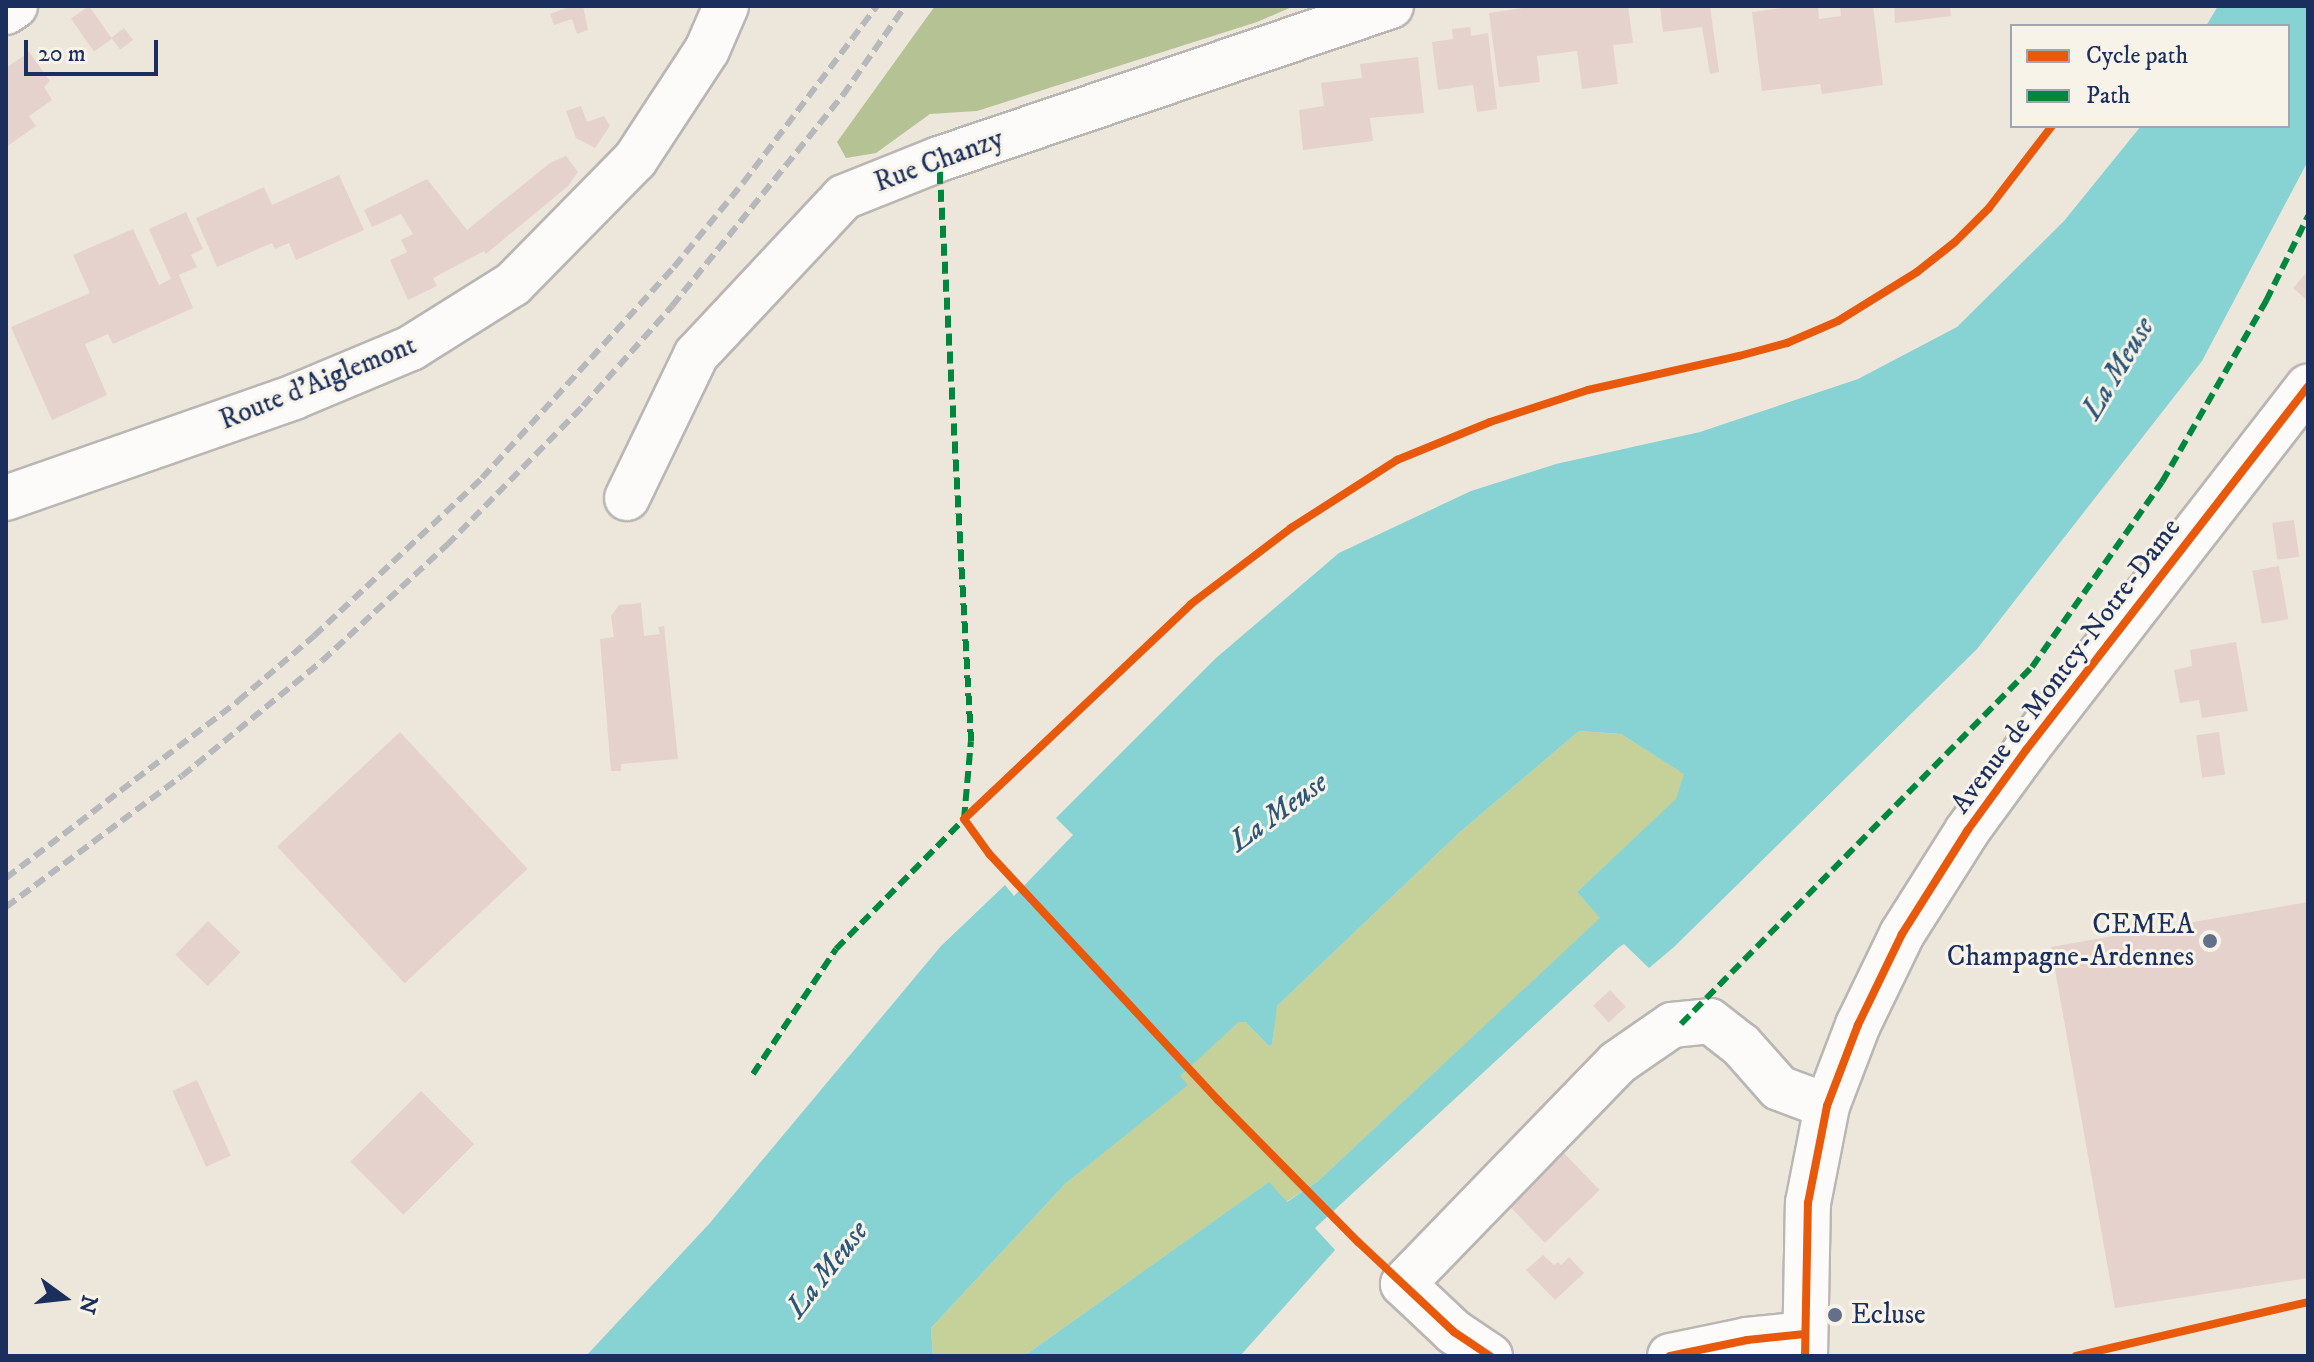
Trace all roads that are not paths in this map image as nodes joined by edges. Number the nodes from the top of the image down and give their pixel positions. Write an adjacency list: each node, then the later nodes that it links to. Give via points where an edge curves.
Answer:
1 (15, 6): 4 (street)
2 (726, 6): 6 (street, Route d'Aiglemont, via 707,50 635,160 513,284 411,348 294,397)
3 (1391, 6): 7 (street, Rue Chanzy, via 939,159 844,197 696,355)
4 (6, 12)
5 (2308, 387): 8 (street, Avenue de Montcy-Notre-Dame, via 1967,831 1902,934)
6 (6, 498)
7 (627, 498)
8 (1827, 1106): 9 (street, Avenue de Montcy-Notre-Dame, via 1808,1203); 10 (street, via 1779,1088 1741,1045 1710,1021 1672,1025 1617,1063 1403,1284 1454,1332)
9 (1805, 1345): 11 (street, via 1747,1340)
10 (1490, 1356)
11 (1670, 1356)

